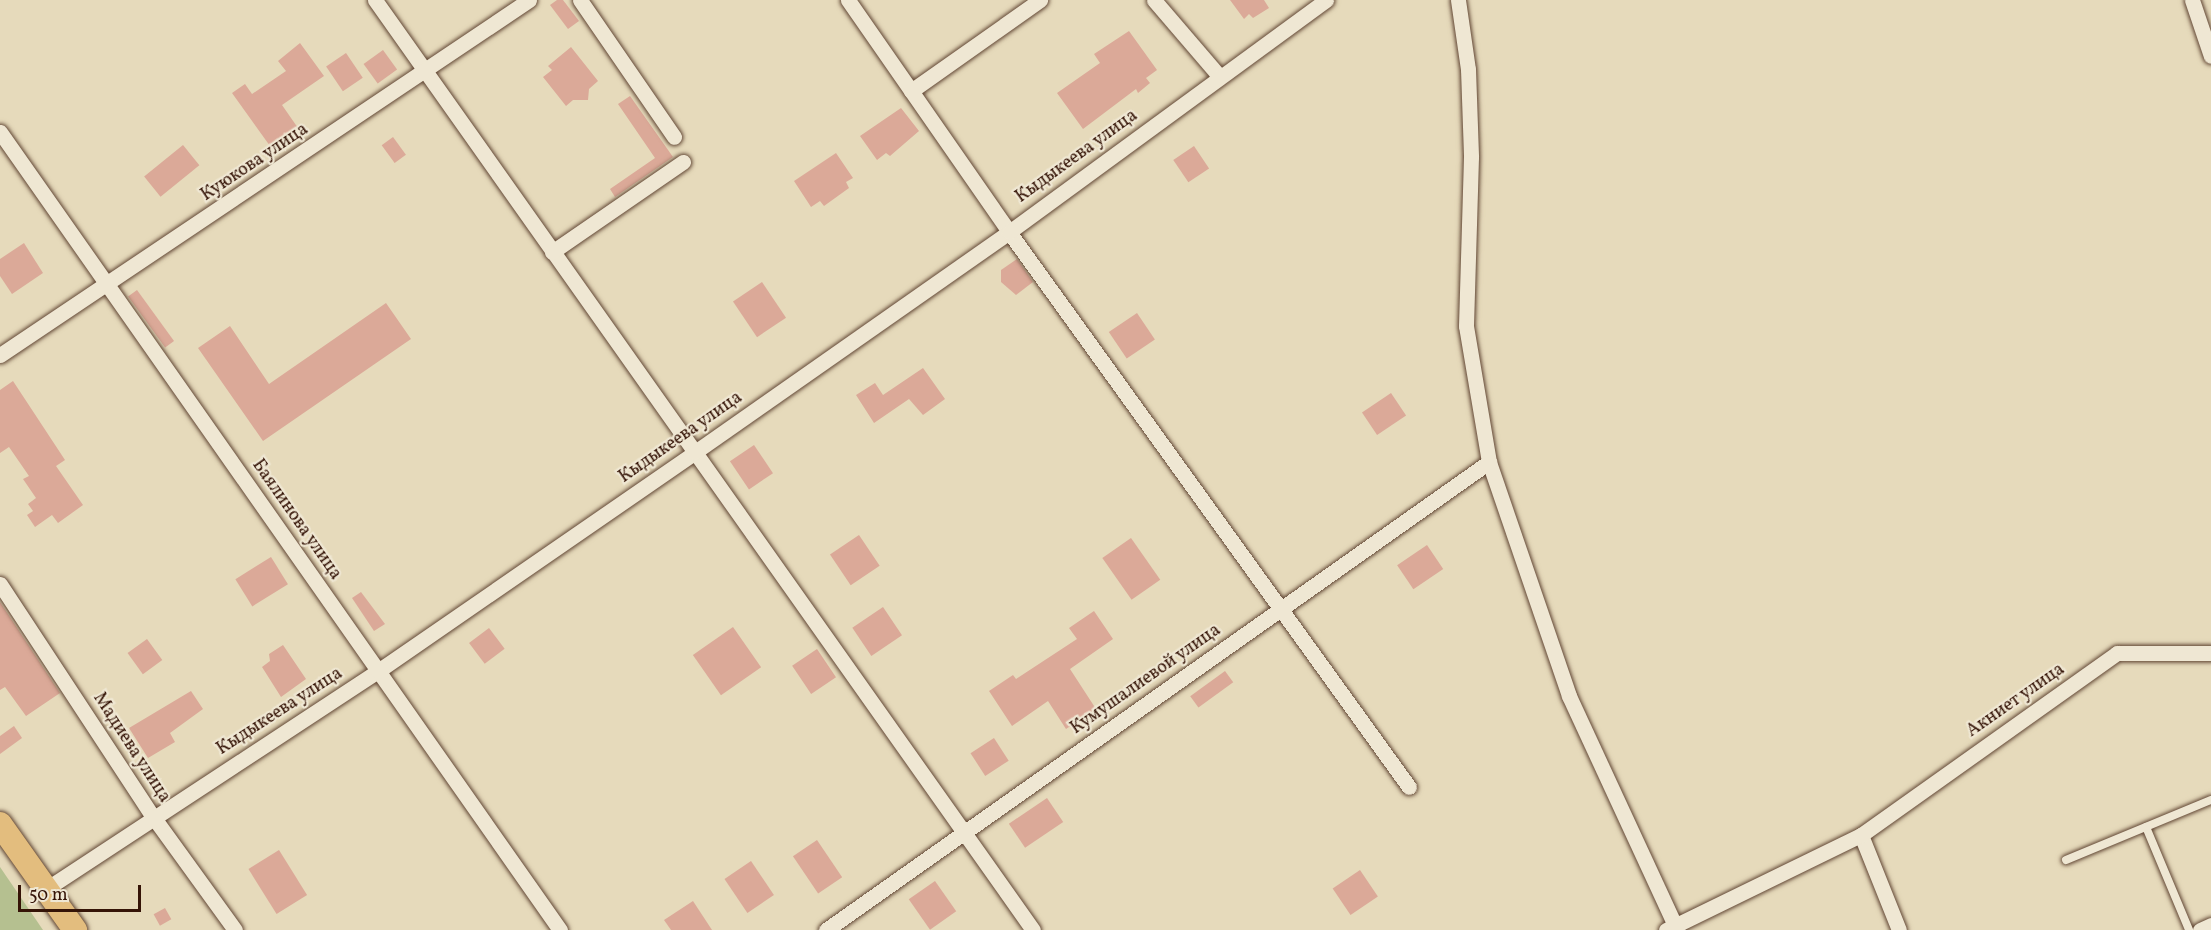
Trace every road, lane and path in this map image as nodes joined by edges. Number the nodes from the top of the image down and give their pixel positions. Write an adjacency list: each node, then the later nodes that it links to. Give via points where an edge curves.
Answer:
1 (375, 0): 11 (street)
2 (529, 0): 11 (street, Куюкова улица)
3 (580, 0): 15 (street)
4 (848, 0): 13 (street)
5 (1040, 0): 13 (street)
6 (1155, 0): 12 (street)
7 (1325, 0): 12 (street, Кыдыкеева улица)
8 (1458, 0): 22 (street, via 1472,157 1466,326)
9 (2192, 0): 10 (street)
10 (2211, 56)
11 (424, 73): 18 (street); 19 (street, Куюкова улица)
12 (1220, 77): 17 (street, Кыдыкеева улица)
13 (911, 91): 17 (street)
14 (0, 132): 19 (street, Баялинова улица)
15 (674, 137)
16 (682, 162): 18 (street)
17 (1009, 232): 21 (street, Кыдыкеева улица); 24 (street)
18 (552, 252): 21 (street)
19 (108, 285): 20 (street, Куюкова улица); 26 (street, Баялинова улица)
20 (0, 355)
21 (695, 452): 26 (street, Кыдыкеева улица); 32 (street)
22 (1489, 462): 24 (street, Кумушалиевой улица); 37 (street, via 1569,696)
23 (0, 584): 29 (street, Мадиева улица)
24 (1281, 609): 27 (street); 32 (street, Кумушалиевой улица)
25 (2211, 653): 33 (street, Акниет улица, via 2117,653)
26 (378, 671): 29 (street, Кыдыкеева улица); 40 (street, Баялинова улица)
27 (1409, 787)
28 (2211, 800): 31 (lane)
29 (154, 818): 35 (street, Кыдыкеева улица); 39 (street, Мадиева улица)
30 (0, 824): 35 (main road)
31 (2146, 827): 34 (lane); 44 (lane)
32 (964, 832): 41 (street, Кумушалиевой улица); 42 (street)
33 (1861, 835): 37 (street, Акниет улица); 43 (street)
34 (2066, 860)
35 (46, 889): 38 (main road)
36 (2211, 926): 45 (street)
37 (1672, 928)
38 (75, 930)
39 (235, 930)
40 (560, 930)
41 (826, 930)
42 (1033, 930)
43 (1899, 930)
44 (2188, 930)
45 (2200, 930)

